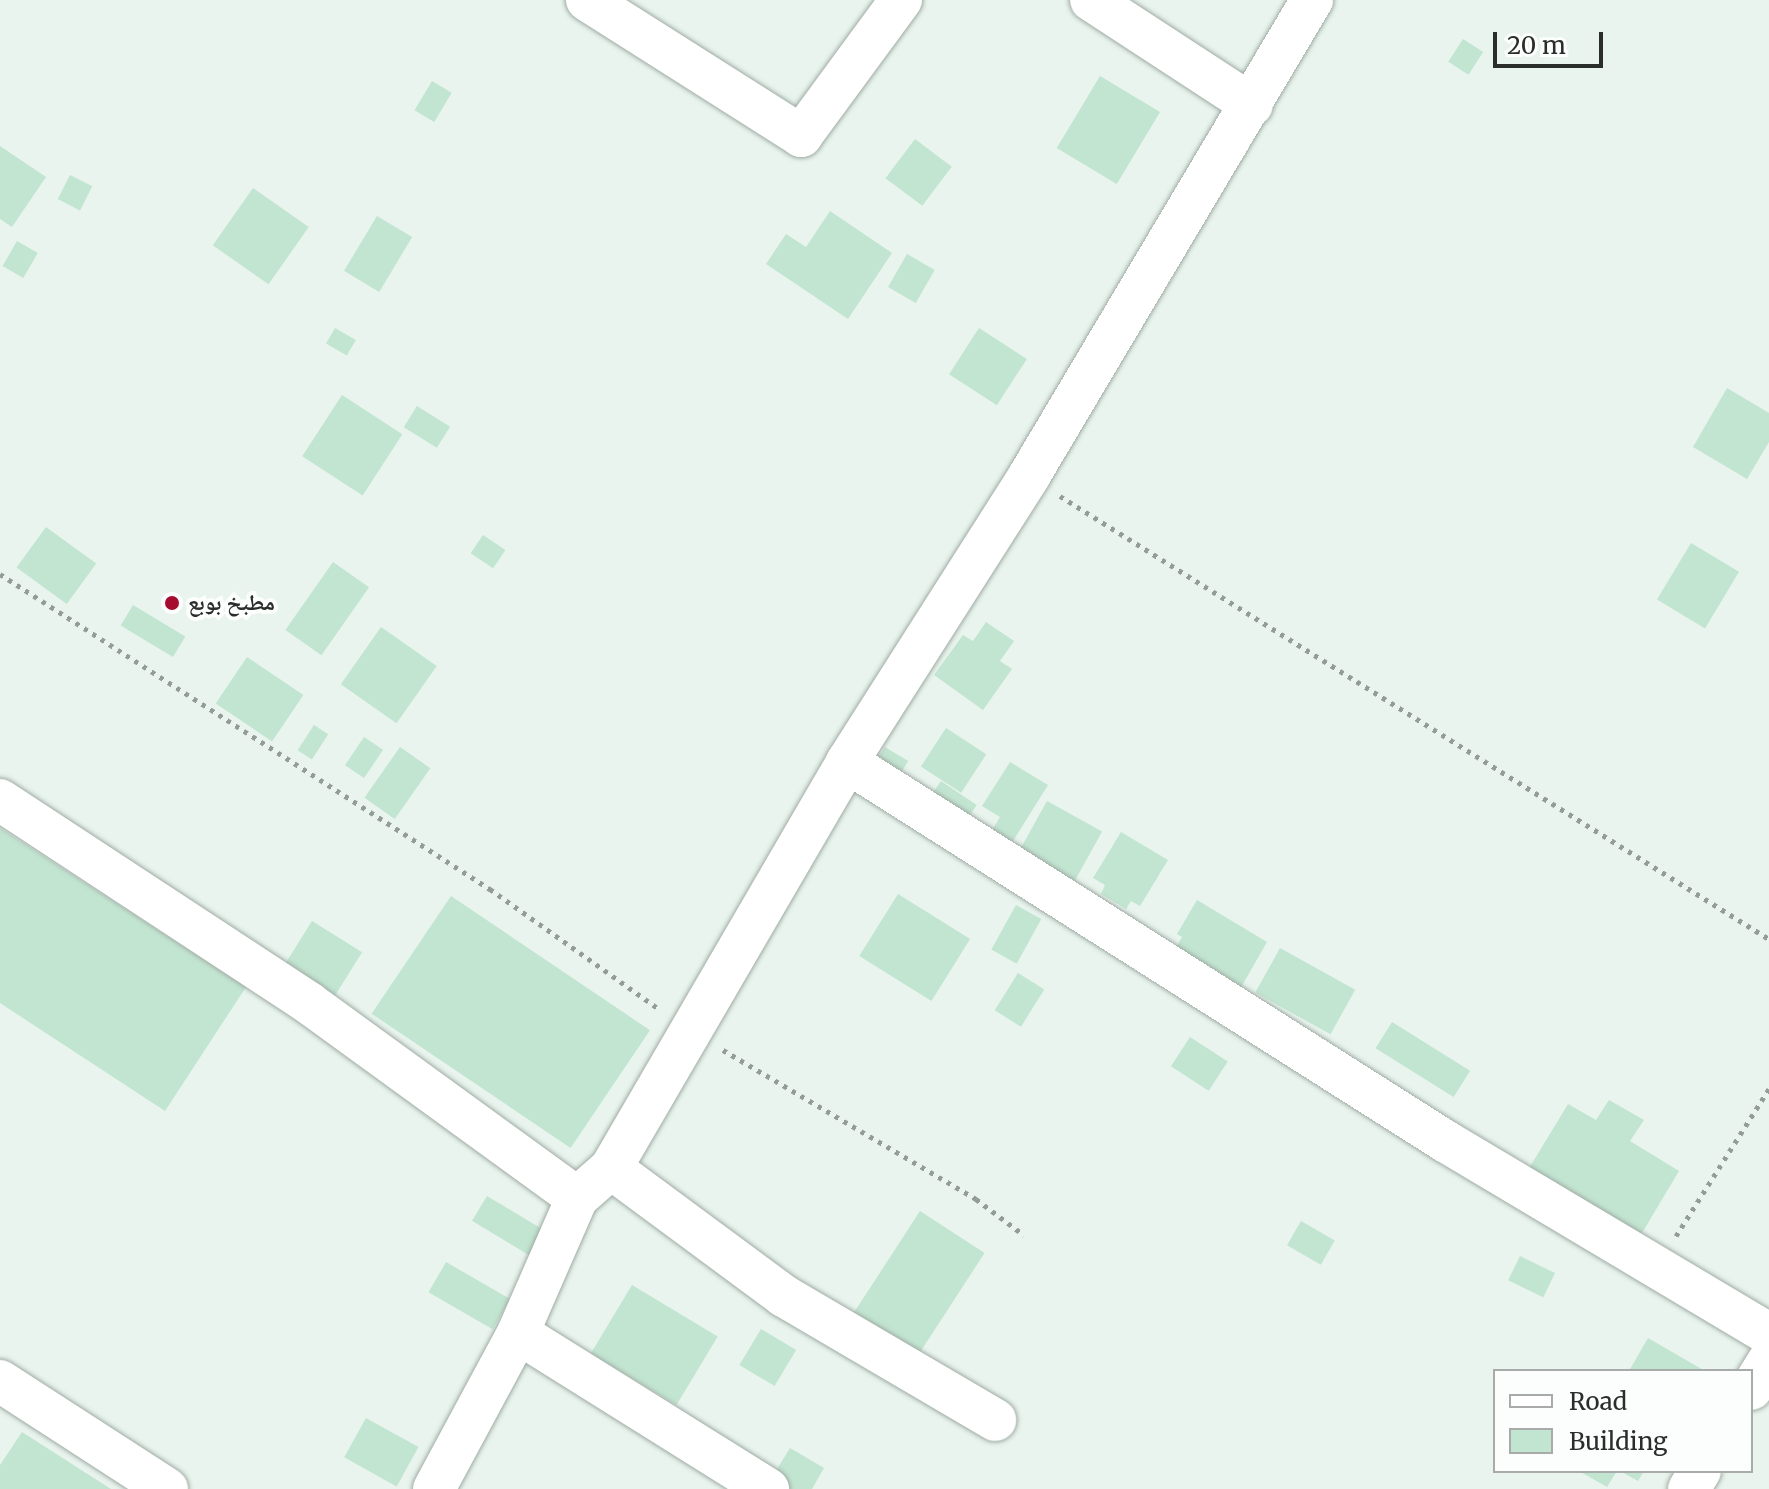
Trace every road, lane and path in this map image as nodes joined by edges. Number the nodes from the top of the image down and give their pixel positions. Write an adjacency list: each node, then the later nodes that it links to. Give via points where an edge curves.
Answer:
1 (587, 0): 2 (street, via 801,136)
2 (901, 0)
3 (1091, 0): 5 (street)
4 (1312, 0): 5 (street)
5 (1252, 105): 6 (street)
6 (1029, 476): 8 (street); 10 (path)
7 (0, 574): 11 (path, via 490,889)
8 (847, 762): 11 (street); 16 (street, via 1445,1141)
9 (0, 800): 14 (street, via 309,1003)
10 (1769, 939)
11 (689, 1030): 13 (street); 15 (path, via 976,1199)
12 (1769, 1089): 16 (path)
13 (611, 1168): 14 (street); 22 (street, via 784,1296)
14 (577, 1198): 17 (street)
15 (1024, 1235)
16 (1659, 1264): 18 (street)
17 (518, 1333): 24 (street); 25 (street)
18 (1769, 1334)
19 (1769, 1360): 21 (street)
20 (0, 1381): 23 (street)
21 (1753, 1386)
22 (995, 1420)
23 (167, 1489)
24 (434, 1489)
25 (768, 1489)

